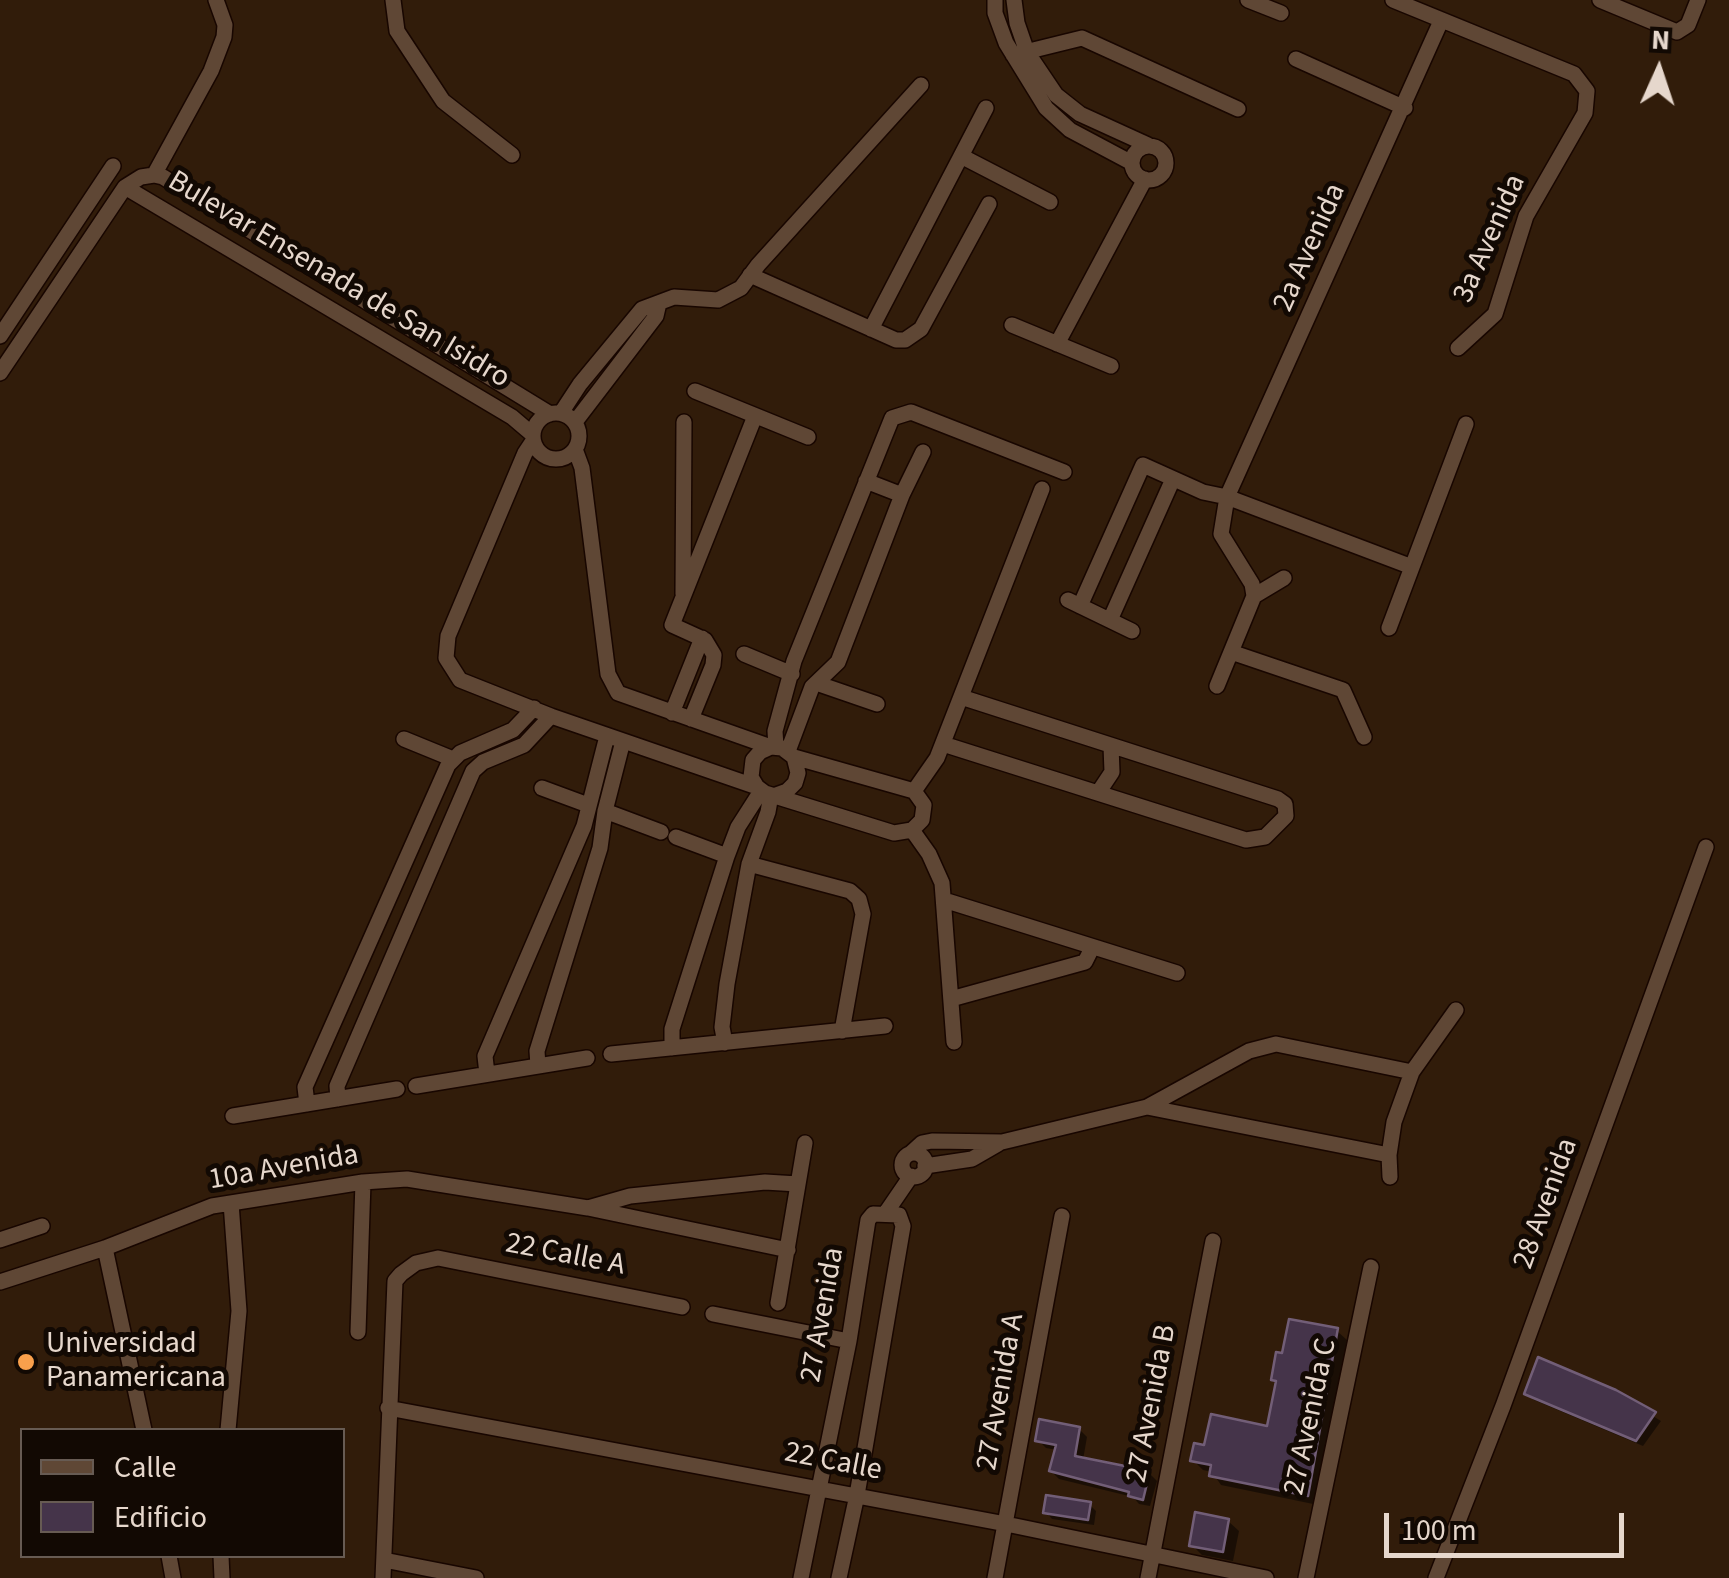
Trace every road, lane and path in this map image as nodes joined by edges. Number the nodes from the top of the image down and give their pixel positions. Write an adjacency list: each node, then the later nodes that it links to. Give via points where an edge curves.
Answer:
1 (216, 0): 22 (street, via 225,25 212,71)
2 (394, 0): 18 (street, via 397,31 443,101)
3 (995, 0): 11 (street, via 995,13)
4 (1014, 0): 11 (street)
5 (1248, 0): 9 (street)
6 (1394, 0): 10 (street)
7 (1600, 0): 8 (street, via 1673,31 1688,25)
8 (1698, 0)
9 (1281, 13)
10 (1441, 22): 15 (street, 2a Avenida); 34 (street, 3a Avenida, via 1574,74 1588,91 1586,113 1526,216 1495,314)
11 (1020, 54): 16 (street, via 1088,40); 17 (street, via 1068,107); 20 (street, via 1029,84 1058,120)
12 (1296, 60): 15 (street)
13 (921, 85): 29 (street)
14 (986, 108): 19 (street)
15 (1405, 108): 51 (street, 2a Avenida)
16 (1238, 109)
17 (1148, 146): 20 (street, via 1136,151); 23 (street, via 1163,154 1166,166 1158,177)
18 (512, 154)
19 (962, 156): 26 (street); 31 (street)
20 (1132, 164): 23 (street)
21 (113, 166): 32 (street)
22 (154, 175): 24 (street, Bulevar Ensenada de San Isidro); 25 (street, Bulevar Ensenada de San Isidro)
23 (1144, 179): 33 (street)
24 (125, 187): 28 (street, Bulevar Ensenada de San Isidro); 36 (street)
25 (186, 190): 28 (street); 38 (street, Bulevar Ensenada de San Isidro)
26 (1050, 202)
27 (989, 204): 31 (street, via 916,334 896,340)
28 (173, 214): 43 (street, Bulevar Ensenada de San Isidro, via 512,417)
29 (750, 276): 31 (street); 38 (street, via 727,298 659,303 656,316)
30 (1012, 325): 33 (street)
31 (872, 329)
32 (0, 336)
33 (1057, 344): 35 (street)
34 (1458, 348)
35 (1112, 366)
36 (0, 373)
37 (695, 392): 39 (street)
38 (562, 416): 43 (street, via 540,419); 44 (street, via 579,438)
39 (755, 416): 42 (street); 55 (street)
40 (684, 422): 55 (street)
41 (1466, 424): 52 (street)
42 (808, 437)
43 (533, 438): 44 (street, via 549,458); 67 (street, via 446,653 465,683)
44 (575, 449): 68 (street, via 610,682 624,697)
45 (923, 452): 50 (street)
46 (1064, 472): 48 (street, via 904,412 888,423)
47 (1173, 479): 51 (street); 56 (street); 56 (street, via 1143,465 1074,603)
48 (866, 481): 50 (street); 62 (street)
49 (1042, 489): 65 (street)
50 (902, 495): 63 (street, via 838,662)
51 (1228, 497): 52 (street); 54 (street, via 1221,534)
52 (1412, 566): 57 (street)
53 (1284, 578): 54 (street)
54 (1254, 596): 60 (street)
55 (682, 603): 59 (street, via 672,625)
56 (1110, 620): 58 (street)
57 (1389, 628)
58 (1132, 631)
59 (702, 638): 68 (street); 70 (street, via 714,660)
60 (1231, 652): 64 (street); 72 (street, via 1343,690)
61 (744, 654): 62 (street)
62 (792, 674): 76 (street, via 780,710)
63 (816, 683): 66 (street); 76 (street)
64 (1217, 686)
65 (961, 698): 74 (street); 75 (street)
66 (877, 704)
67 (534, 708): 69 (street); 77 (street, via 506,734)
68 (672, 713): 70 (street)
69 (551, 716): 71 (street); 105 (street, via 524,746 472,771)
70 (692, 719): 76 (street)
71 (615, 738): 79 (street); 82 (street); 83 (street)
72 (1364, 738)
73 (404, 740): 77 (street)
74 (943, 744): 80 (street); 81 (street)
75 (1111, 746): 81 (street, via 1112,772); 81 (street, via 1278,799 1286,816 1265,838 1250,841)
76 (782, 751): 79 (street, via 756,756 751,766 751,777); 79 (street, via 798,767 797,778 787,791); 80 (street)
77 (453, 758): 106 (street, via 304,1087)
78 (542, 788): 82 (street)
79 (766, 792): 84 (street, via 894,833); 86 (street, via 738,827); 87 (street, via 768,812)
80 (914, 792): 84 (street, via 924,812)
81 (1098, 793)
82 (588, 805): 102 (street, via 485,1056)
83 (605, 811): 86 (street); 100 (street, via 600,848 536,1051)
84 (912, 830): 88 (street, via 929,854)
85 (1706, 847): 150 (street, 28 Avenida)
86 (728, 856): 97 (street, via 672,1028)
87 (749, 864): 94 (street, via 859,899); 95 (street, via 727,984)
88 (944, 900): 89 (street); 91 (street)
89 (1092, 948): 90 (street); 91 (street, via 1085,962)
90 (1177, 973)
91 (951, 999): 96 (street)
92 (1456, 1010): 101 (street)
93 (885, 1026): 94 (street)
94 (842, 1030): 95 (street)
95 (725, 1042): 97 (street)
96 (954, 1042)
97 (672, 1048): 98 (street)
98 (611, 1054)
99 (587, 1058): 100 (street)
100 (538, 1066): 102 (street)
101 (1412, 1072): 107 (street, via 1276,1044 1248,1050); 112 (street)
102 (488, 1074): 103 (street)
103 (416, 1086)
104 (397, 1089): 105 (street)
105 (338, 1099): 106 (street)
106 (307, 1104): 108 (street)
107 (1146, 1108): 109 (street); 112 (street)
108 (233, 1116)
109 (1002, 1142): 111 (street, via 932,1141); 113 (street, via 972,1158)
110 (806, 1143): 117 (street)
111 (911, 1154): 113 (street, via 922,1156); 114 (street, via 902,1165)
112 (1389, 1155): 115 (street)
113 (925, 1166): 114 (street)
114 (911, 1176): 120 (street)
115 (1390, 1177)
116 (363, 1182): 118 (street, 10a Avenida); 119 (street, 10a Avenida, via 407,1178); 132 (street)
117 (798, 1184): 119 (street, 10a Avenida, via 630,1196); 126 (street)
118 (231, 1203): 125 (street, 10a Avenida); 136 (street, via 239,1311)
119 (588, 1208): 126 (street, 10a Avenida)
120 (885, 1214): 133 (street, 27 Avenida, via 868,1220); 138 (street, 27 Avenida, via 899,1216 903,1226)
121 (1062, 1216): 139 (street, 27 Avenida A)
122 (42, 1226): 123 (street)
123 (0, 1240)
124 (1213, 1241): 140 (street, 27 Avenida B)
125 (105, 1248): 128 (street, 10a Avenida); 135 (street)
126 (788, 1250): 129 (street)
127 (1372, 1267): 149 (street, 27 Avenida C)
128 (0, 1282)
129 (778, 1304)
130 (682, 1308): 134 (street, 22 Calle A, via 438,1258 416,1263 396,1281)
131 (713, 1314): 133 (street)
132 (358, 1332)
133 (849, 1341): 137 (street, 27 Avenida)
134 (388, 1408): 137 (street, 22 Calle); 141 (street)
135 (144, 1428)
136 (228, 1428)
137 (821, 1488): 138 (street, 22 Calle); 144 (street, 27 Avenida)
138 (856, 1495): 139 (street, 22 Calle); 145 (street, 27 Avenida)
139 (1006, 1524): 140 (street, 22 Calle); 146 (street, 27 Avenida A)
140 (1152, 1554): 147 (street, 27 Avenida B); 148 (street, 22 Calle)
141 (384, 1560): 142 (street); 143 (street)
142 (383, 1578)
143 (476, 1578)
144 (801, 1578)
145 (838, 1578)
146 (995, 1578)
147 (1148, 1578)
148 (1266, 1578)
149 (1306, 1578)
150 (1436, 1578)

